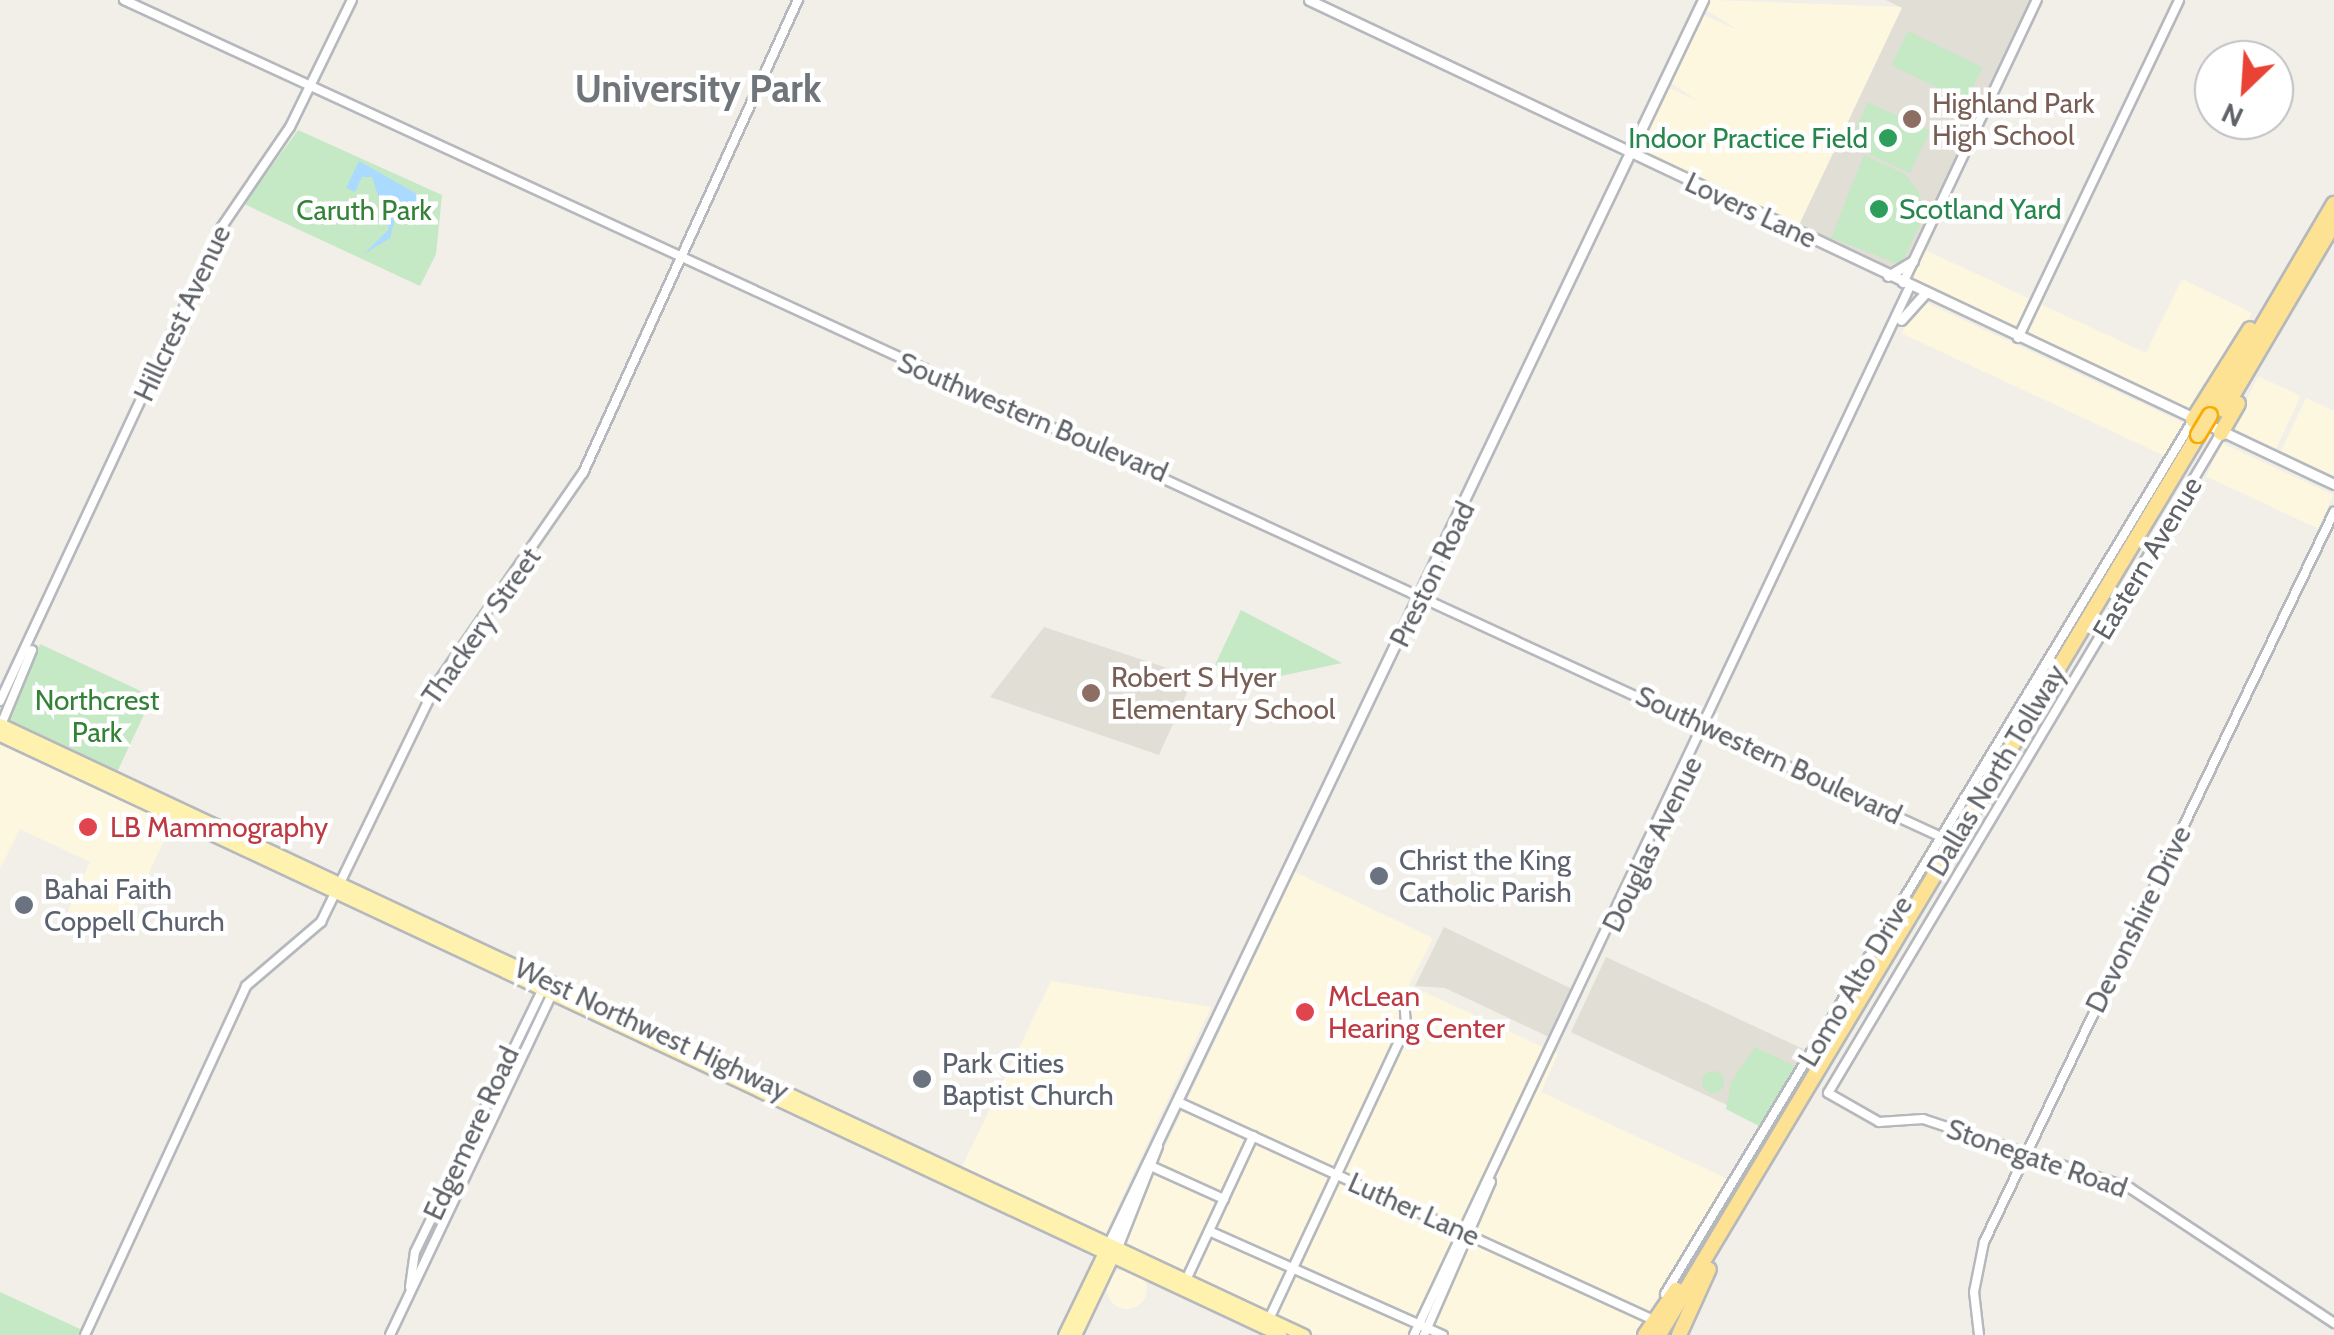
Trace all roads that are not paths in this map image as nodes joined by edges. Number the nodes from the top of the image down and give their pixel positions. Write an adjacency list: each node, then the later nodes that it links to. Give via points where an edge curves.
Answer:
1 (124, 0): 8 (street, Southwestern Boulevard)
2 (352, 0): 8 (street, Hillcrest Avenue)
3 (798, 0): 12 (street, Thackery Street)
4 (1309, 0): 9 (main road, Lovers Lane)
5 (1703, 0): 9 (main road, Preston Road)
6 (2037, 0): 13 (street, Douglas Avenue)
7 (2179, 0): 18 (street)
8 (312, 87): 12 (street, Southwestern Boulevard); 23 (street, Hillcrest Avenue, via 221,228)
9 (1632, 153): 14 (main road, Lovers Lane); 22 (main road, Preston Road)
10 (2334, 204): 19 (highway, Dallas North Tollway)
11 (2334, 223): 19 (highway, Dallas North Tollway)
12 (680, 258): 22 (street, Southwestern Boulevard); 30 (street, Thackery Street, via 572,492 436,685)
13 (1912, 261): 14 (main road); 15 (street, Douglas Avenue)
14 (1888, 276): 15 (main road, Lovers Lane)
15 (1906, 284): 16 (main road, Lovers Lane); 17 (street, Douglas Avenue)
16 (1925, 294): 17 (main road); 18 (main road, Lovers Lane)
17 (1900, 320): 26 (street, Douglas Avenue)
18 (2018, 338): 19 (main road, Lovers Lane)
19 (2208, 427): 20 (main road, Lovers Lane); 29 (street, Lomo Alto Drive); 34 (street, Eastern Avenue); 44 (highway, Dallas North Tollway); 46 (highway, Dallas North Tollway)
20 (2334, 484)
21 (2334, 512): 38 (street, Devonshire Drive)
22 (1422, 592): 26 (street, Southwestern Boulevard); 35 (main road, Preston Road)
23 (34, 638): 24 (street, Hillcrest Avenue); 25 (street, Hillcrest Avenue)
24 (0, 701)
25 (0, 725): 28 (main road, West Northwest Highway)
26 (1708, 727): 29 (street, Southwestern Boulevard); 43 (street, Douglas Avenue)
27 (0, 735): 28 (main road, West Northwest Highway)
28 (180, 814): 30 (main road, West Northwest Highway)
29 (1941, 837): 51 (street, Lomo Alto Drive)
30 (338, 888): 31 (main road, West Northwest Highway); 55 (street, Thackery Street, via 315,931 246,986)
31 (549, 987): 33 (main road, West Northwest Highway); 36 (main road, West Northwest Highway); 49 (street, Edgemere Road); 49 (street, Edgemere Road, via 415,1252)
32 (1404, 999): 40 (street, via 1406,1026)
33 (759, 1091): 36 (main road); 45 (main road, West Northwest Highway)
34 (1828, 1095): 38 (street, Stonegate Road, via 1879,1122 1923,1118)
35 (1178, 1102): 37 (street, Luther Lane); 39 (main road, Preston Road)
36 (822, 1108): 45 (main road, West Northwest Highway)
37 (1254, 1136): 40 (street, Luther Lane); 41 (street)
38 (2026, 1156): 53 (street, Stonegate Road, via 2145,1196); 66 (street, Devonshire Drive, via 1977,1267)
39 (1155, 1159): 41 (street); 45 (main road, Preston Road)
40 (1337, 1175): 43 (street, Luther Lane); 47 (street)
41 (1224, 1199): 42 (street)
42 (1209, 1231): 47 (street); 48 (street)
43 (1467, 1234): 51 (street, Luther Lane); 54 (street, Douglas Avenue)
44 (1714, 1244): 62 (highway); 63 (highway, Dallas North Tollway)
45 (1110, 1250): 48 (main road, West Northwest Highway); 50 (main road, West Northwest Highway); 57 (main road, Preston Road); 58 (main road, Preston Road)
46 (1710, 1269): 64 (highway, Dallas North Tollway); 65 (highway)
47 (1292, 1271): 52 (street); 54 (street)
48 (1186, 1280): 52 (main road, West Northwest Highway)
49 (410, 1292): 56 (street, Edgemere Road)
50 (1215, 1305): 52 (main road); 59 (main road, West Northwest Highway)
51 (1650, 1318): 62 (street, Lomo Alto Drive)
52 (1269, 1319): 60 (main road, West Northwest Highway)
53 (2334, 1323)
54 (1420, 1332): 61 (street)
55 (84, 1335)
56 (390, 1335)
57 (1064, 1335)
58 (1075, 1335)
59 (1280, 1335)
60 (1304, 1335)
61 (1442, 1335)
62 (1642, 1335)
63 (1658, 1335)
64 (1670, 1335)
65 (1679, 1335)
66 (1979, 1335)

